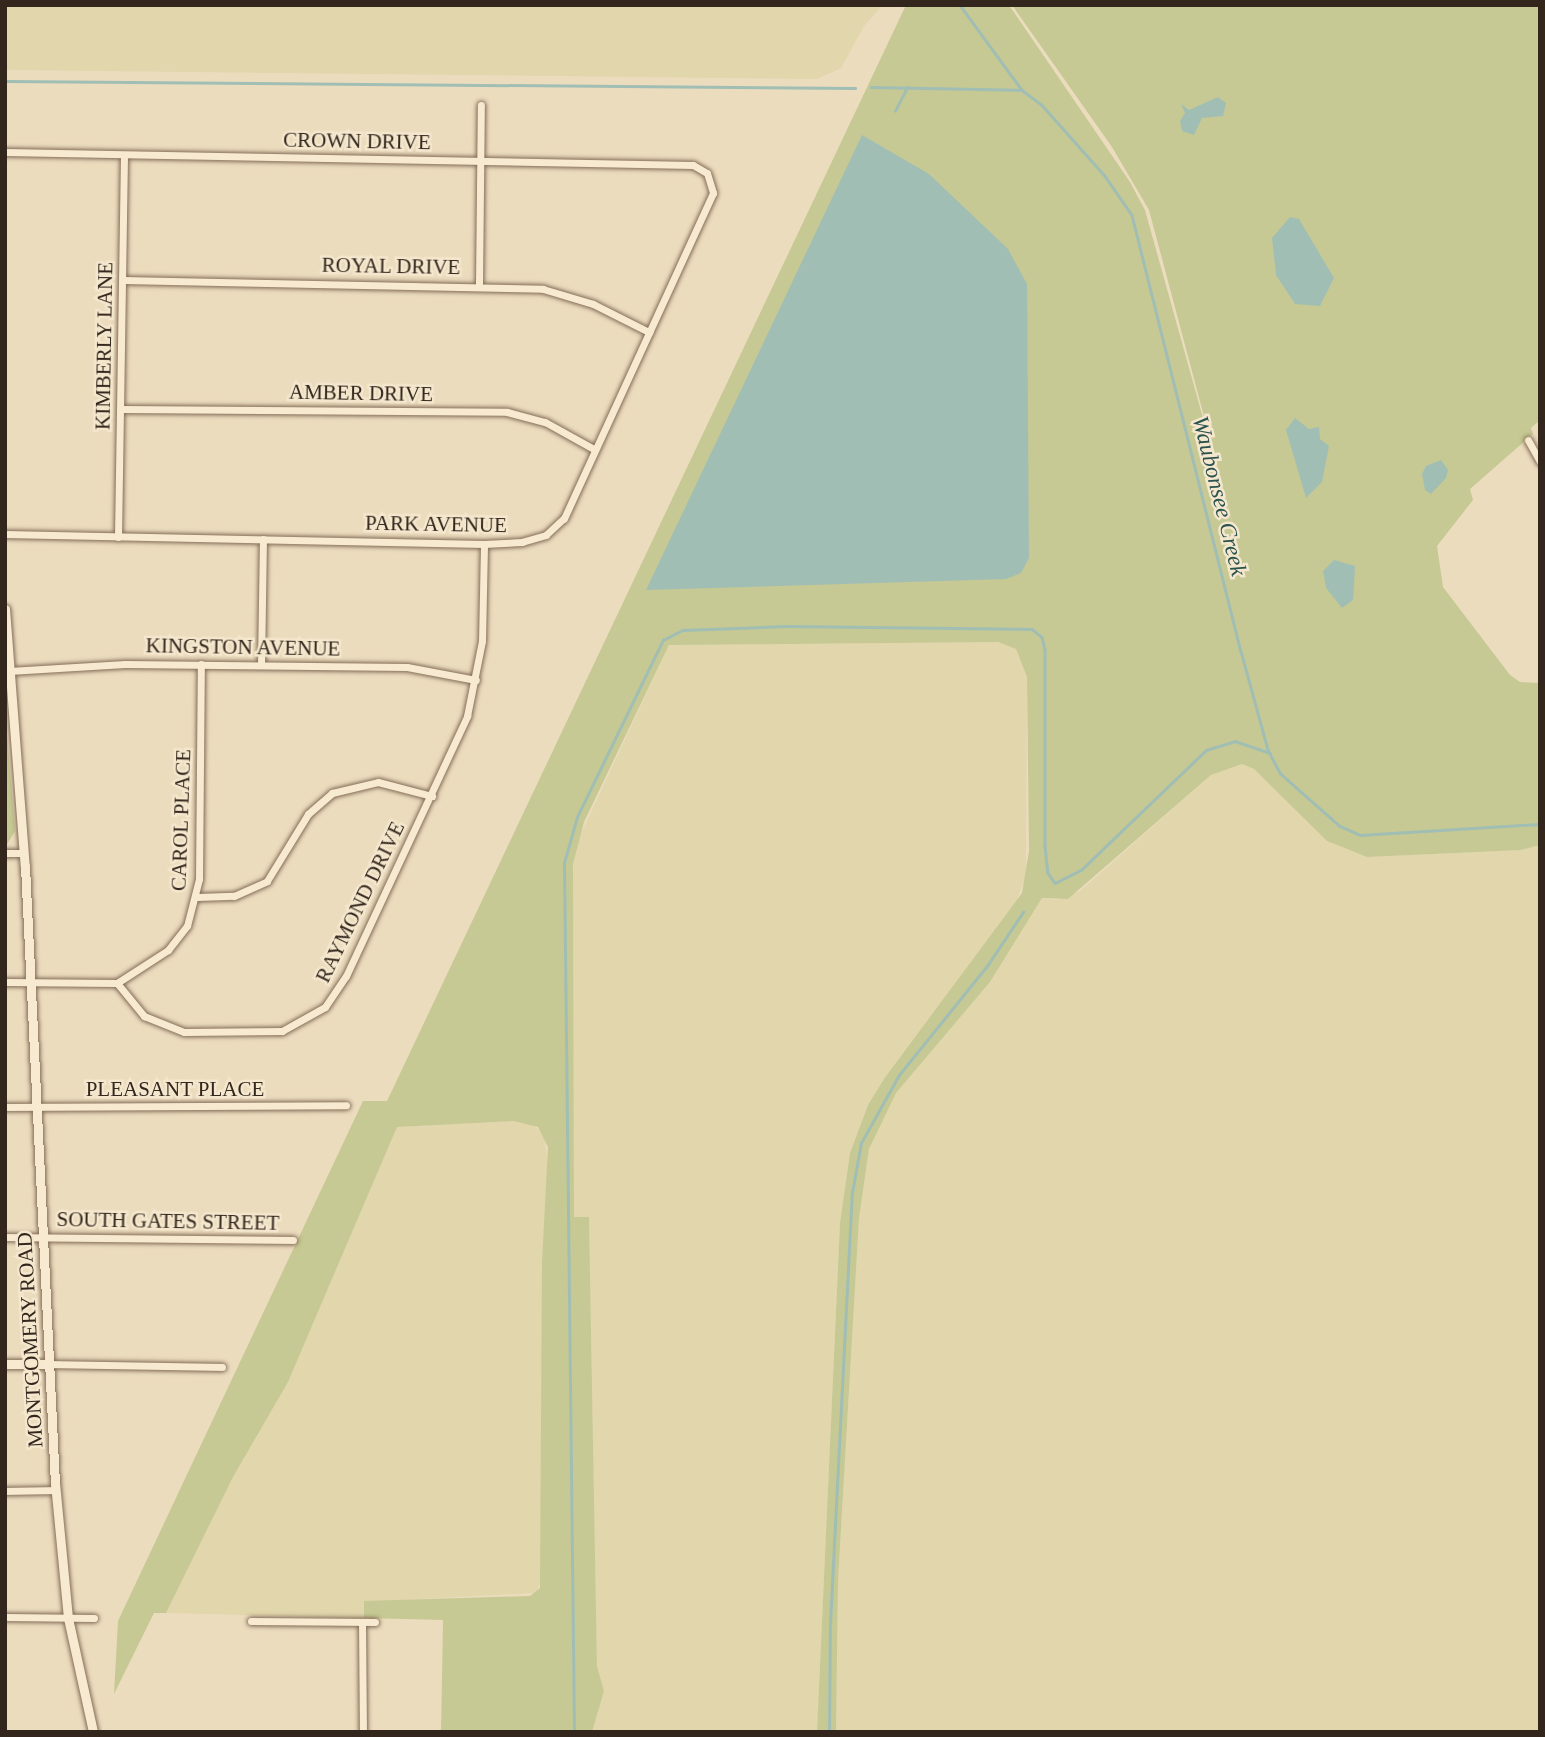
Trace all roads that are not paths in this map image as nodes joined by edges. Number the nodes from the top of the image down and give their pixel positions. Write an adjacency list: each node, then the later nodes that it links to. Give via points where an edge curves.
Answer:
1 (481, 105): 4 (street)
2 (5, 152): 3 (street, CROWN DRIVE)
3 (124, 156): 4 (street, CROWN DRIVE); 6 (street, KIMBERLY LANE)
4 (480, 161): 5 (street, CROWN DRIVE, via 693,164); 7 (street)
5 (707, 173): 8 (street, PARK AVENUE, via 712,193)
6 (123, 280): 7 (street, ROYAL DRIVE); 9 (street, KIMBERLY LANE)
7 (478, 284): 8 (street, ROYAL DRIVE, via 543,289 593,304)
8 (649, 332): 11 (street, PARK AVENUE)
9 (121, 409): 11 (street, AMBER DRIVE, via 508,412 545,422); 14 (street, KIMBERLY LANE)
10 (1528, 440): 12 (street)
11 (592, 449): 16 (street, PARK AVENUE, via 564,518 546,535)
12 (1540, 462)
13 (5, 534): 14 (street, PARK AVENUE)
14 (118, 537): 15 (street, PARK AVENUE)
15 (263, 539): 16 (street, PARK AVENUE); 19 (street)
16 (484, 544): 21 (street, RAYMOND DRIVE, via 482,641)
17 (5, 609): 20 (street, MONTGOMERY ROAD)
18 (201, 664): 19 (street, KINGSTON AVENUE); 20 (street, KINGSTON AVENUE); 25 (street, CAROL PLACE)
19 (261, 664): 21 (street, KINGSTON AVENUE, via 407,667)
20 (9, 671): 24 (street, MONTGOMERY ROAD)
21 (476, 680): 22 (street, RAYMOND DRIVE, via 458,739)
22 (432, 796): 25 (street, via 378,782 332,793 308,814 267,881 234,896); 28 (street, RAYMOND DRIVE, via 342,984 314,1016 282,1031 184,1032 144,1016)
23 (5, 853): 24 (street)
24 (23, 853): 27 (street, MONTGOMERY ROAD)
25 (197, 897): 28 (street, CAROL PLACE, via 187,926 168,950)
26 (5, 982): 27 (street)
27 (30, 982): 28 (street); 31 (street, MONTGOMERY ROAD)
28 (117, 983)
29 (346, 1105): 31 (street, PLEASANT PLACE)
30 (5, 1107): 31 (street, PLEASANT PLACE)
31 (35, 1107): 33 (street, MONTGOMERY ROAD)
32 (5, 1237): 33 (street, SOUTH GATES STREET)
33 (43, 1237): 34 (street, SOUTH GATES STREET); 36 (street, MONTGOMERY ROAD)
34 (293, 1240)
35 (5, 1363): 36 (street)
36 (49, 1364): 37 (street); 38 (street, MONTGOMERY ROAD)
37 (222, 1367)
38 (55, 1490): 39 (street); 41 (street, MONTGOMERY ROAD)
39 (5, 1491)
40 (5, 1617): 41 (street)
41 (68, 1618): 42 (street); 46 (street, MONTGOMERY ROAD)
42 (94, 1618)
43 (251, 1621): 44 (street)
44 (362, 1622): 45 (street); 47 (street)
45 (375, 1622)
46 (93, 1732)
47 (363, 1732)

